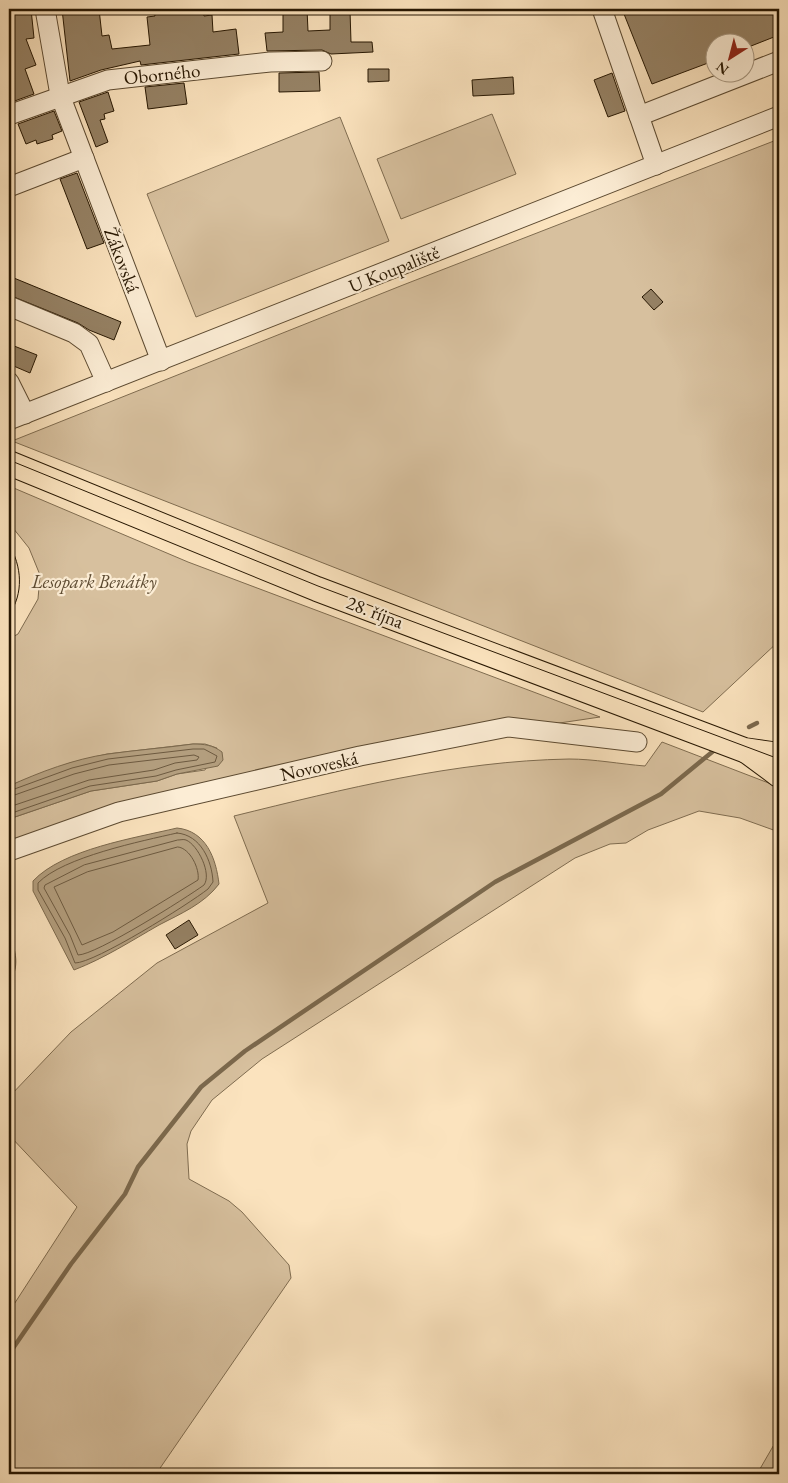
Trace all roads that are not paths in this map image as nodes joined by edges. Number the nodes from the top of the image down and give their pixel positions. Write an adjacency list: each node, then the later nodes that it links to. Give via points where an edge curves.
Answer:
1 (45, 9): 5 (street, Žákovská)
2 (602, 9): 7 (street)
3 (322, 61): 5 (street, Oborného, via 270,62 108,80)
4 (779, 61): 7 (street)
5 (60, 95): 6 (street, Oborného); 9 (street, Žákovská)
6 (9, 115)
7 (639, 116): 10 (street)
8 (779, 116): 10 (street, U Koupaliště)
9 (84, 158): 11 (street); 13 (street, Žákovská)
10 (656, 165): 13 (street, U Koupaliště)
11 (9, 187)
12 (9, 306): 15 (street, via 74,333 89,344)
13 (161, 361): 15 (street, U Koupaliště)
14 (9, 382): 16 (street)
15 (106, 382): 16 (street, U Koupaliště)
16 (17, 417)
17 (9, 463): 19 (main road, 28. října, via 317,590)
18 (637, 742): 22 (street, Novoveská, via 508,727 360,756 119,812)
19 (744, 750): 20 (main road, 28. října); 21 (main road, 28. října)
20 (779, 754)
21 (779, 775)
22 (9, 852)

